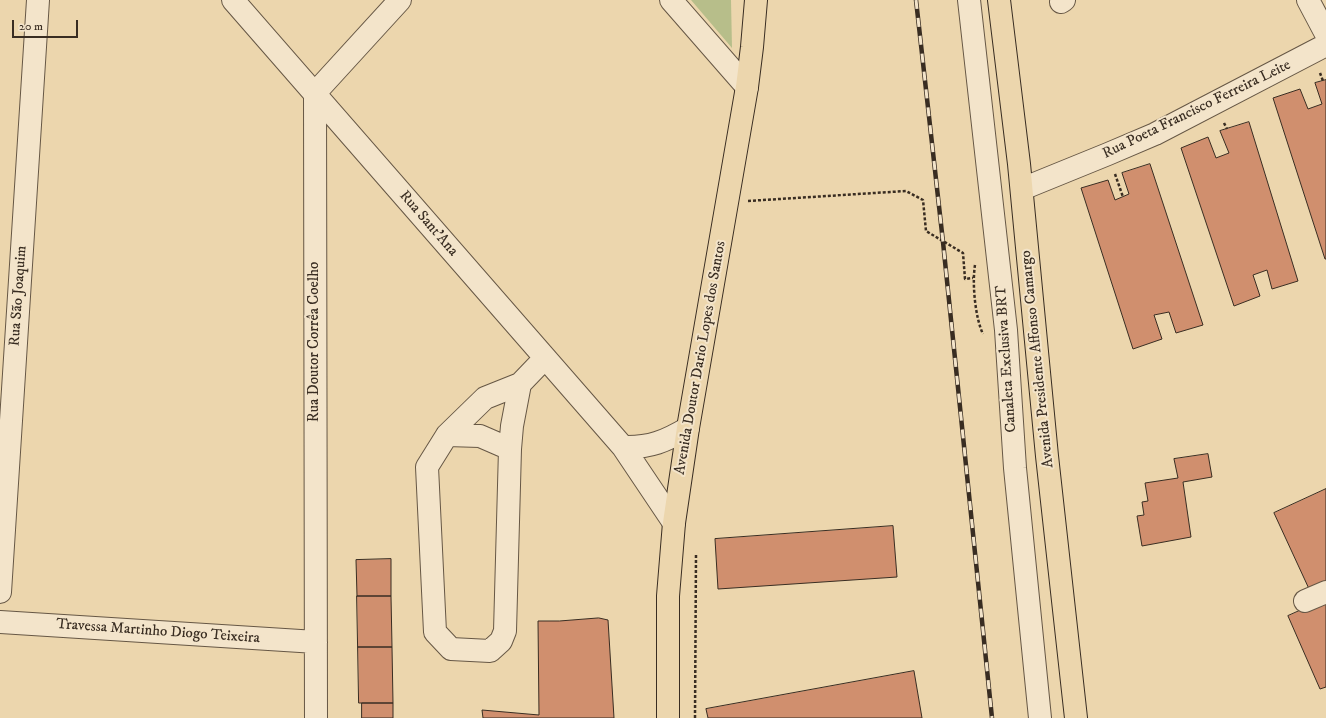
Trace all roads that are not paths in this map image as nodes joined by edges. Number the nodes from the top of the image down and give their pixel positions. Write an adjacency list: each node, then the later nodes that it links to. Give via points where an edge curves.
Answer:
1 (38, 0): 16 (street, Rua São Joaquim)
2 (233, 0): 12 (street, Rua Sant'Ana)
3 (400, 0): 12 (street)
4 (671, 0): 11 (street)
5 (756, 0): 11 (main road, Avenida Doutor Dario Lopes dos Santos)
6 (969, 0): 29 (street, Canaleta Exclusiva BRT, via 1006,330 1015,468)
7 (999, 0): 13 (main road, Avenida Presidente Affonso Camargo)
8 (1308, 0): 9 (street)
9 (1326, 34)
10 (1326, 45): 13 (street, Rua Poeta Francisco Ferreira Leite, via 1155,134)
11 (747, 87): 17 (main road, Avenida Doutor Dario Lopes dos Santos)
12 (315, 93): 14 (street, Rua Sant'Ana); 26 (street, Rua Doutor Corrêa Coelho)
13 (1022, 189): 30 (main road, Avenida Presidente Affonso Camargo)
14 (546, 358): 15 (street); 19 (street, Rua Sant'Ana)
15 (520, 384): 18 (street, via 485,398); 20 (street)
16 (6, 418): 22 (street, Rua São Joaquim)
17 (688, 428): 19 (street, via 653,445); 21 (main road, Avenida Doutor Dario Lopes dos Santos)
18 (447, 435): 20 (street, via 480,436); 20 (street, via 427,467 435,632 451,649 490,651 501,641 505,631)
19 (623, 447): 21 (street, Rua Sant'Ana)
20 (510, 450)
21 (674, 523): 28 (main road, Avenida Doutor Dario Lopes dos Santos, via 668,596)
22 (0, 592)
23 (1326, 592): 24 (street)
24 (1305, 601)
25 (0, 622): 26 (street, Travessa Martinho Diogo Teixeira)
26 (316, 642): 27 (street, Rua Doutor Corrêa Coelho)
27 (316, 718)
28 (668, 718)
29 (1040, 718)
30 (1076, 718)

